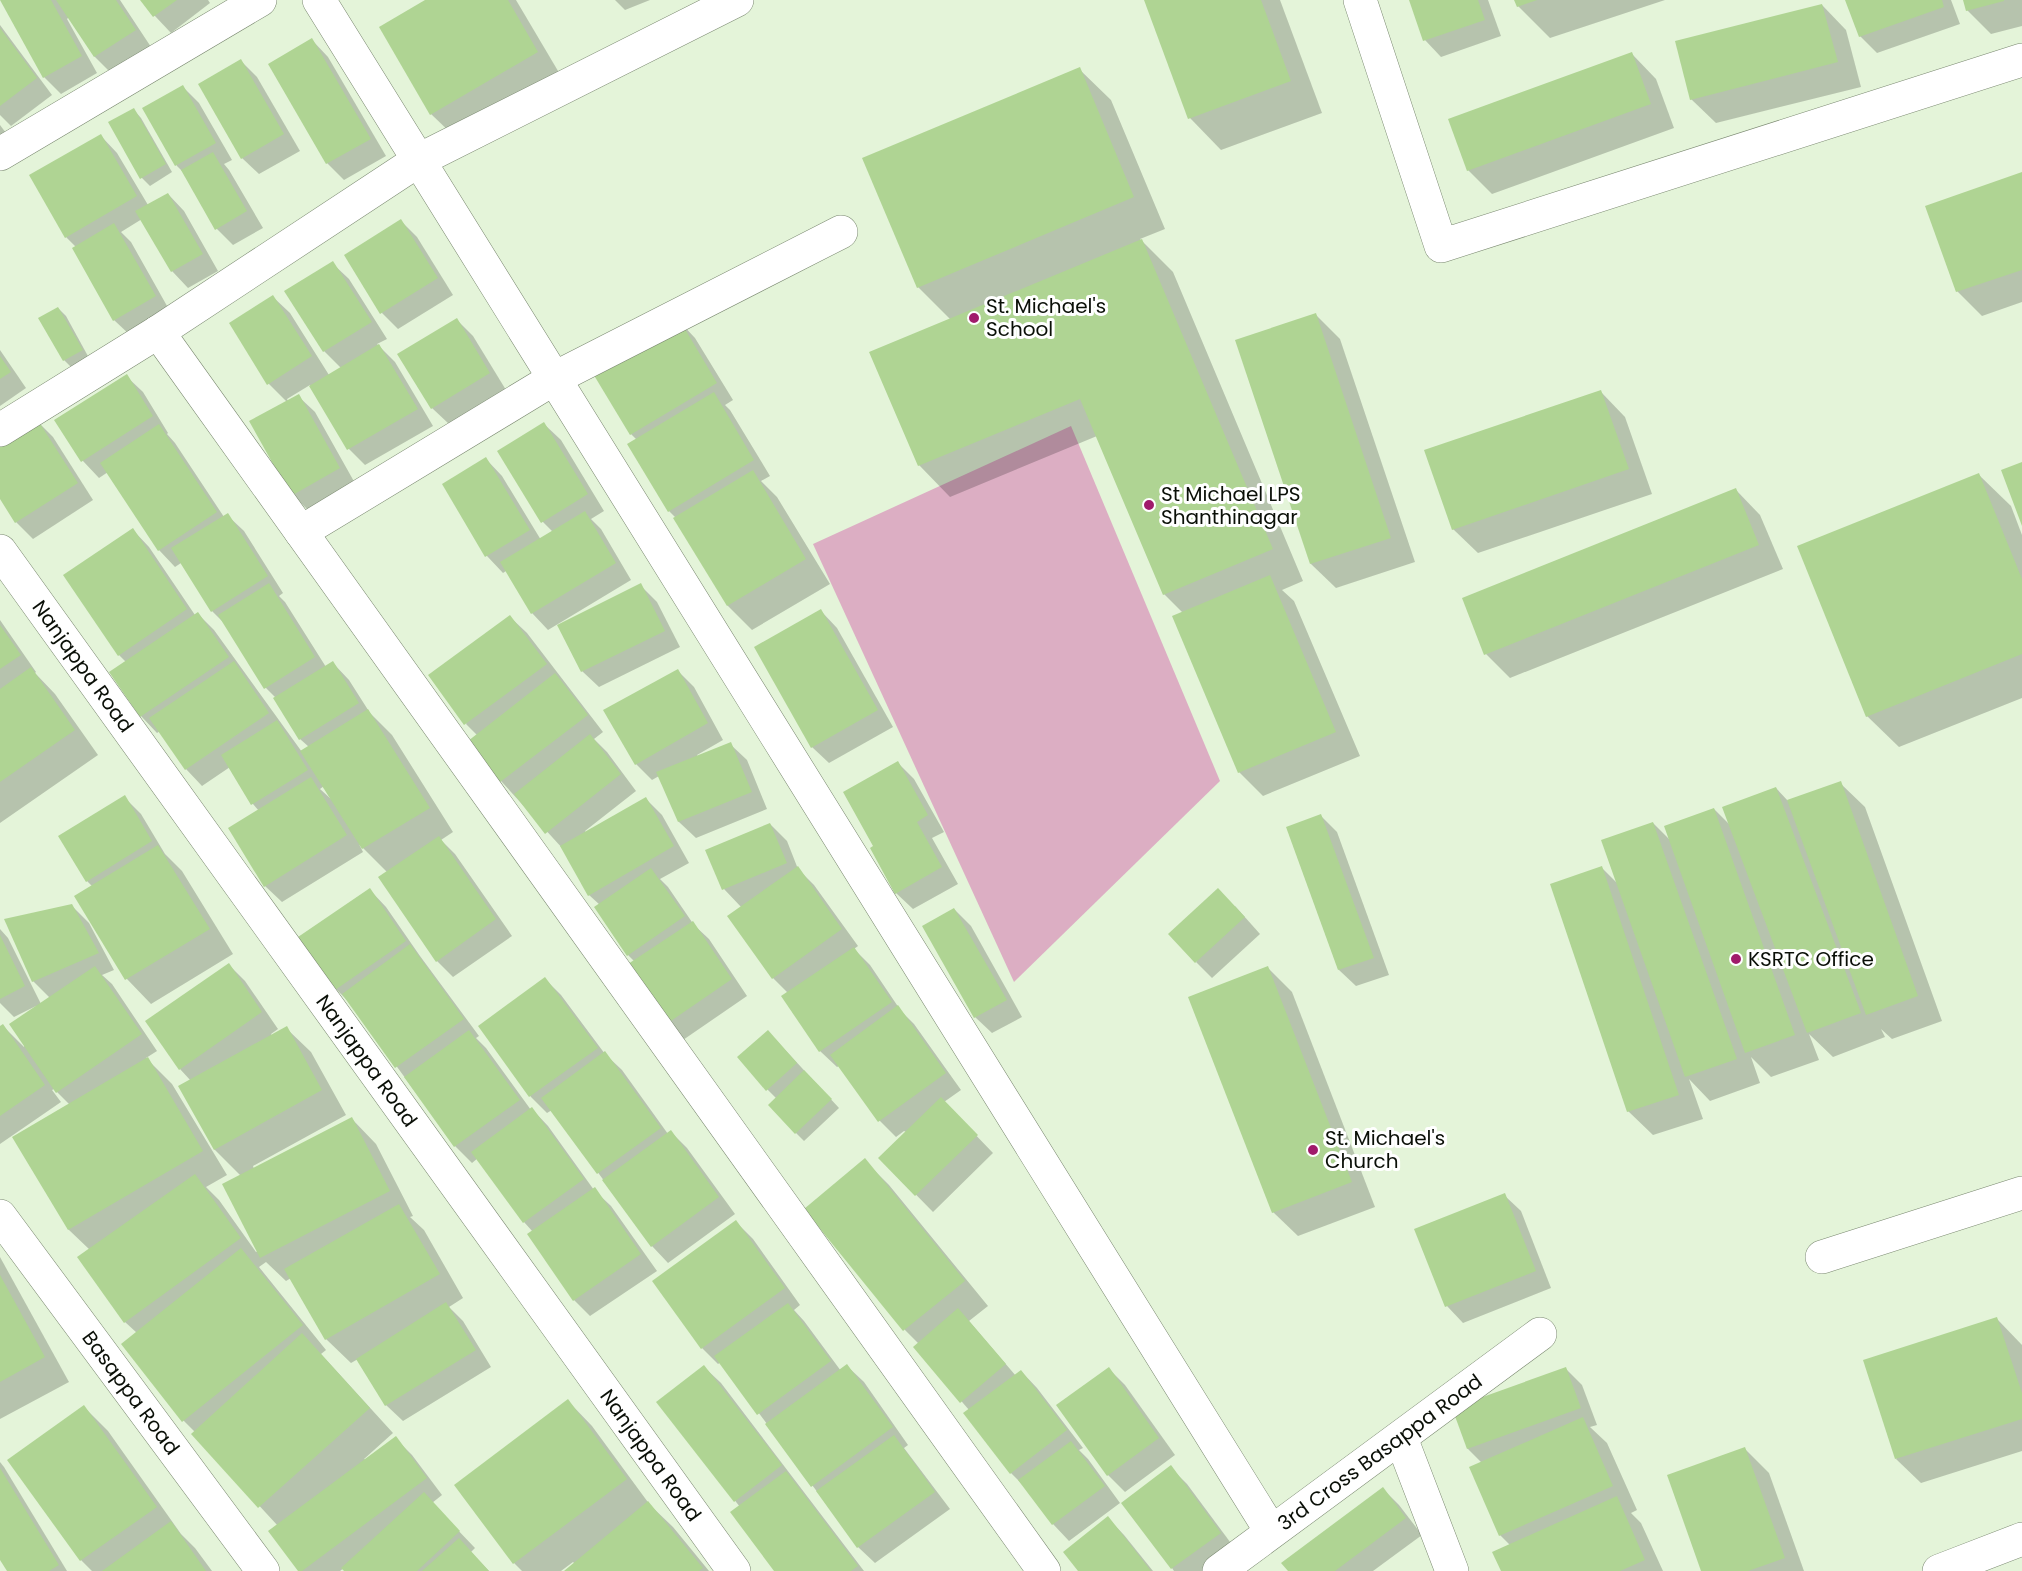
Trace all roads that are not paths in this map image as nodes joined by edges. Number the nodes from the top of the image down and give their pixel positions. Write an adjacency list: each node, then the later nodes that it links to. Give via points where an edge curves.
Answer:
1 (260, 0): 6 (street)
2 (319, 0): 7 (street)
3 (737, 0): 7 (street)
4 (1360, 0): 5 (street, via 1441,246)
5 (2022, 60)
6 (0, 154)
7 (419, 160): 9 (street); 10 (street)
8 (841, 232): 10 (street)
9 (158, 332): 11 (street); 12 (street)
10 (555, 378): 12 (street); 19 (street)
11 (0, 430)
12 (301, 532): 23 (street)
13 (0, 550): 22 (street, Nanjappa Road)
14 (2022, 1193): 16 (street)
15 (0, 1216): 21 (street, Basappa Road)
16 (1822, 1257)
17 (1540, 1334): 18 (street, 3rd Cross Basappa Road)
18 (1401, 1438): 19 (street, 3rd Cross Basappa Road); 25 (street)
19 (1271, 1531): 24 (street, 3rd Cross Basappa Road)
20 (2022, 1539): 26 (street)
21 (263, 1571)
22 (734, 1571)
23 (1044, 1571)
24 (1219, 1571)
25 (1452, 1571)
26 (1939, 1571)

